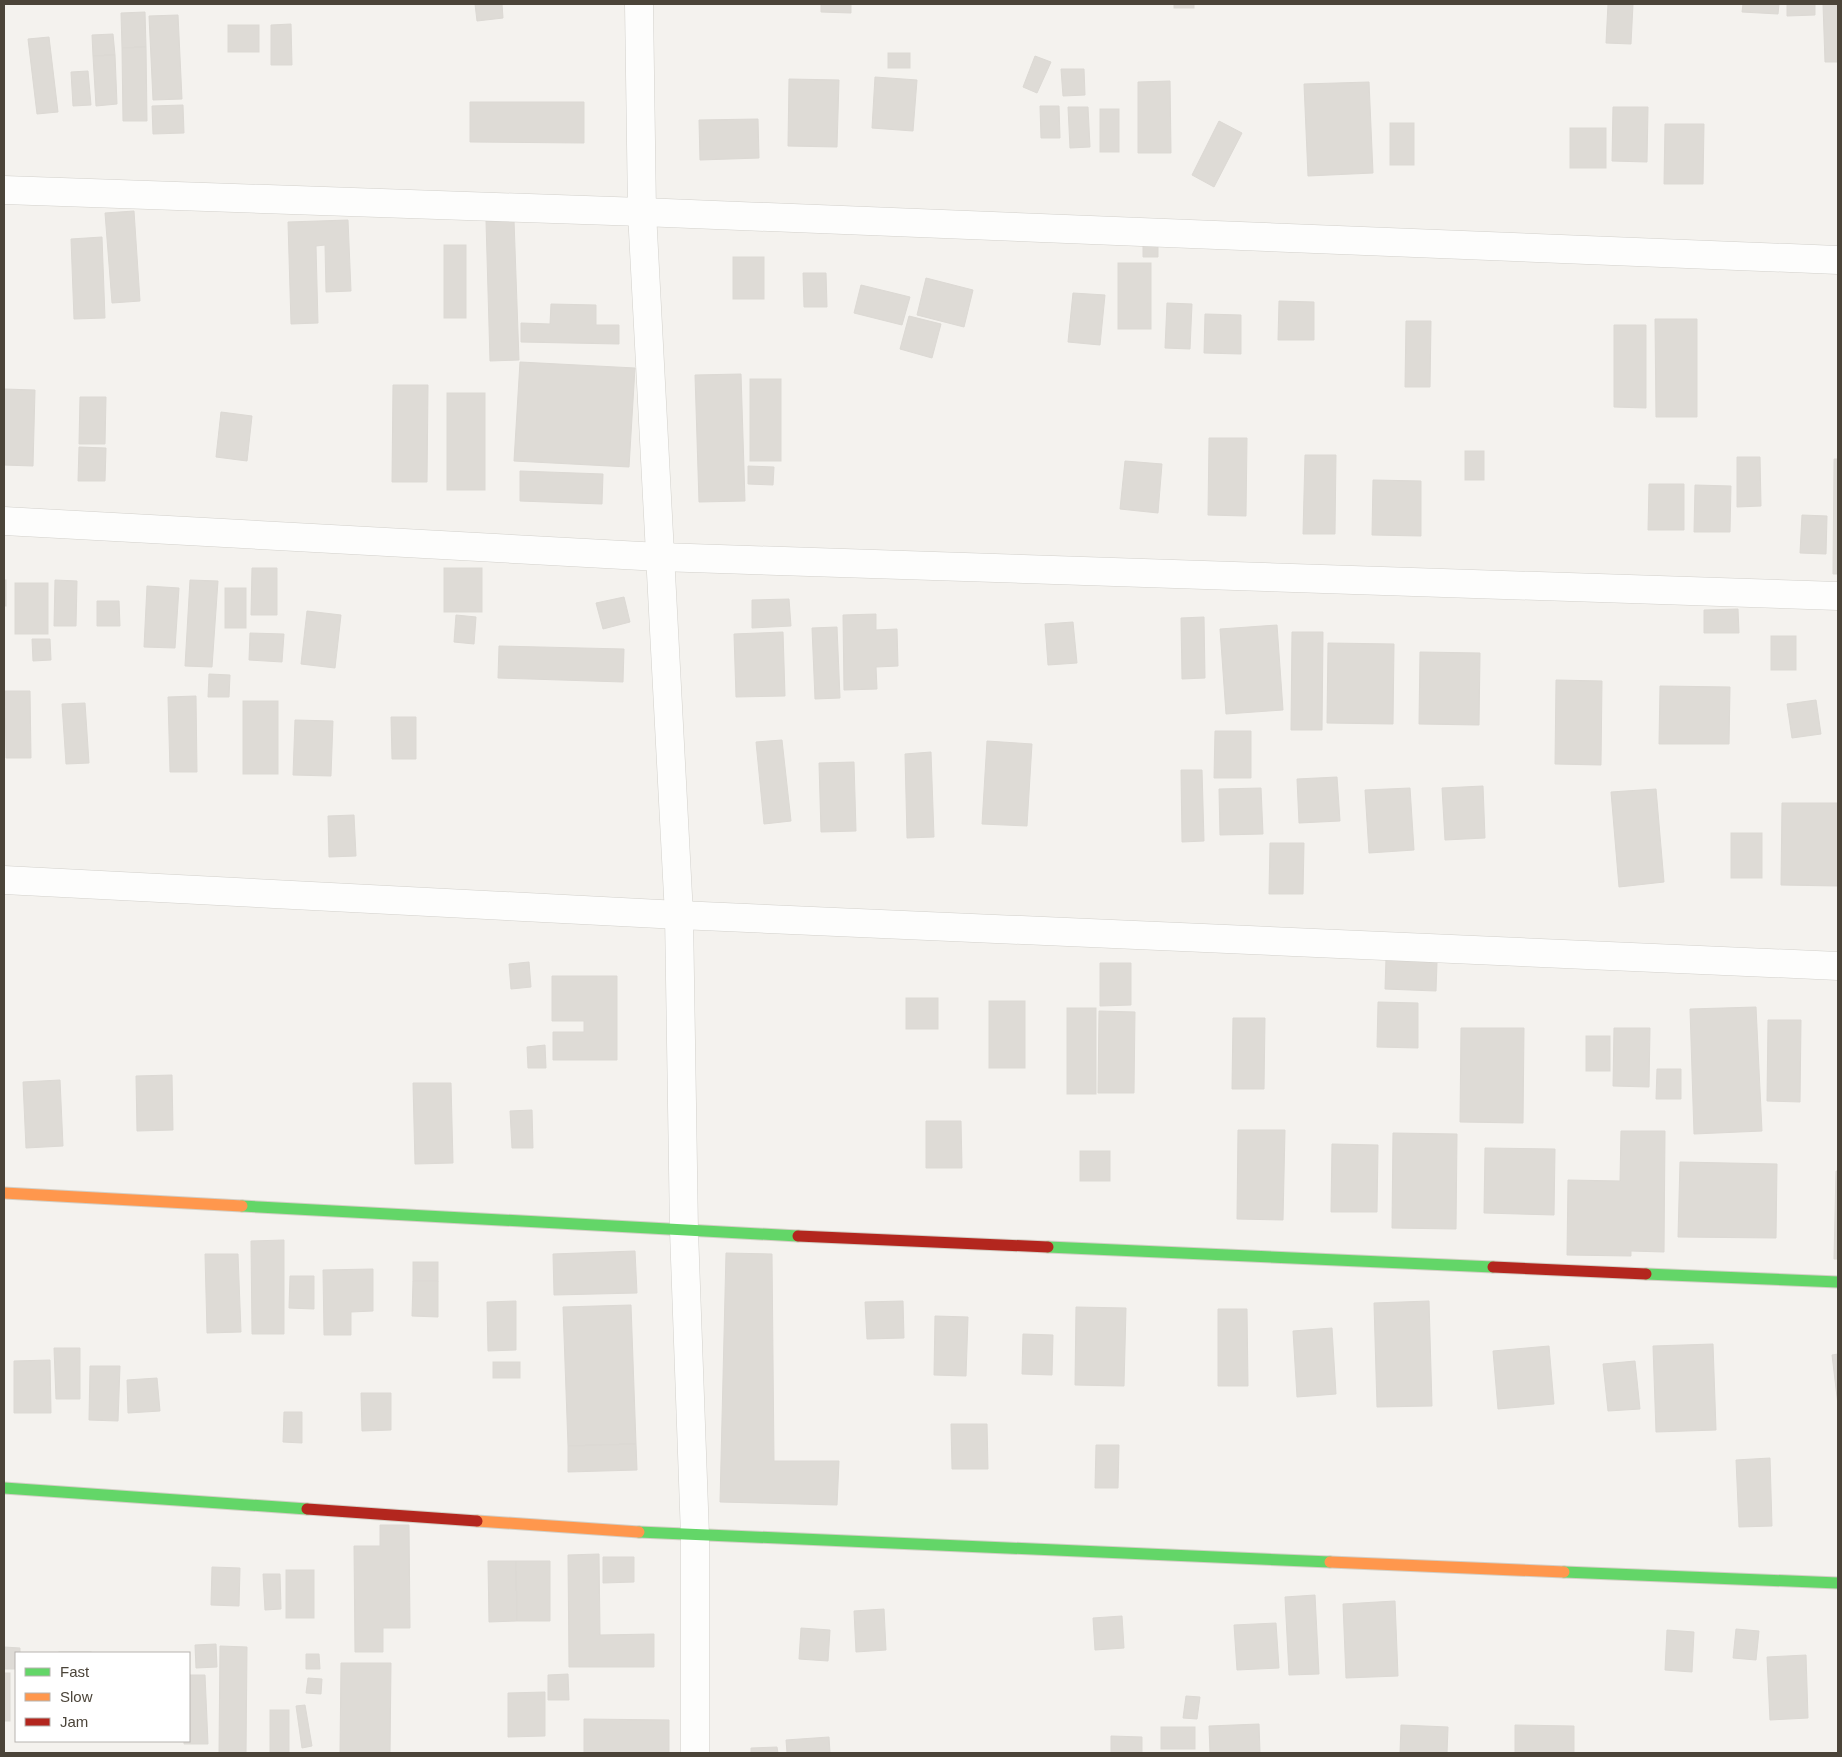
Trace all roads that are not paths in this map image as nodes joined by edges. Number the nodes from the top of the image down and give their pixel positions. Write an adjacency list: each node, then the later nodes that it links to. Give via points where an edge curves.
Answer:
1 (639, 4): 3 (street)
2 (4, 190): 3 (street)
3 (642, 212): 4 (street); 6 (street)
4 (1838, 260)
5 (4, 521): 6 (street)
6 (660, 557): 7 (street); 9 (street)
7 (1838, 596)
8 (4, 880): 9 (street)
9 (679, 915): 10 (street); 12 (street)
10 (1838, 966)
11 (4, 1193): 12 (street)
12 (684, 1231): 13 (street); 15 (street)
13 (1838, 1282)
14 (4, 1488): 15 (street)
15 (695, 1536): 16 (street); 17 (street)
16 (1838, 1583)
17 (695, 1753)

